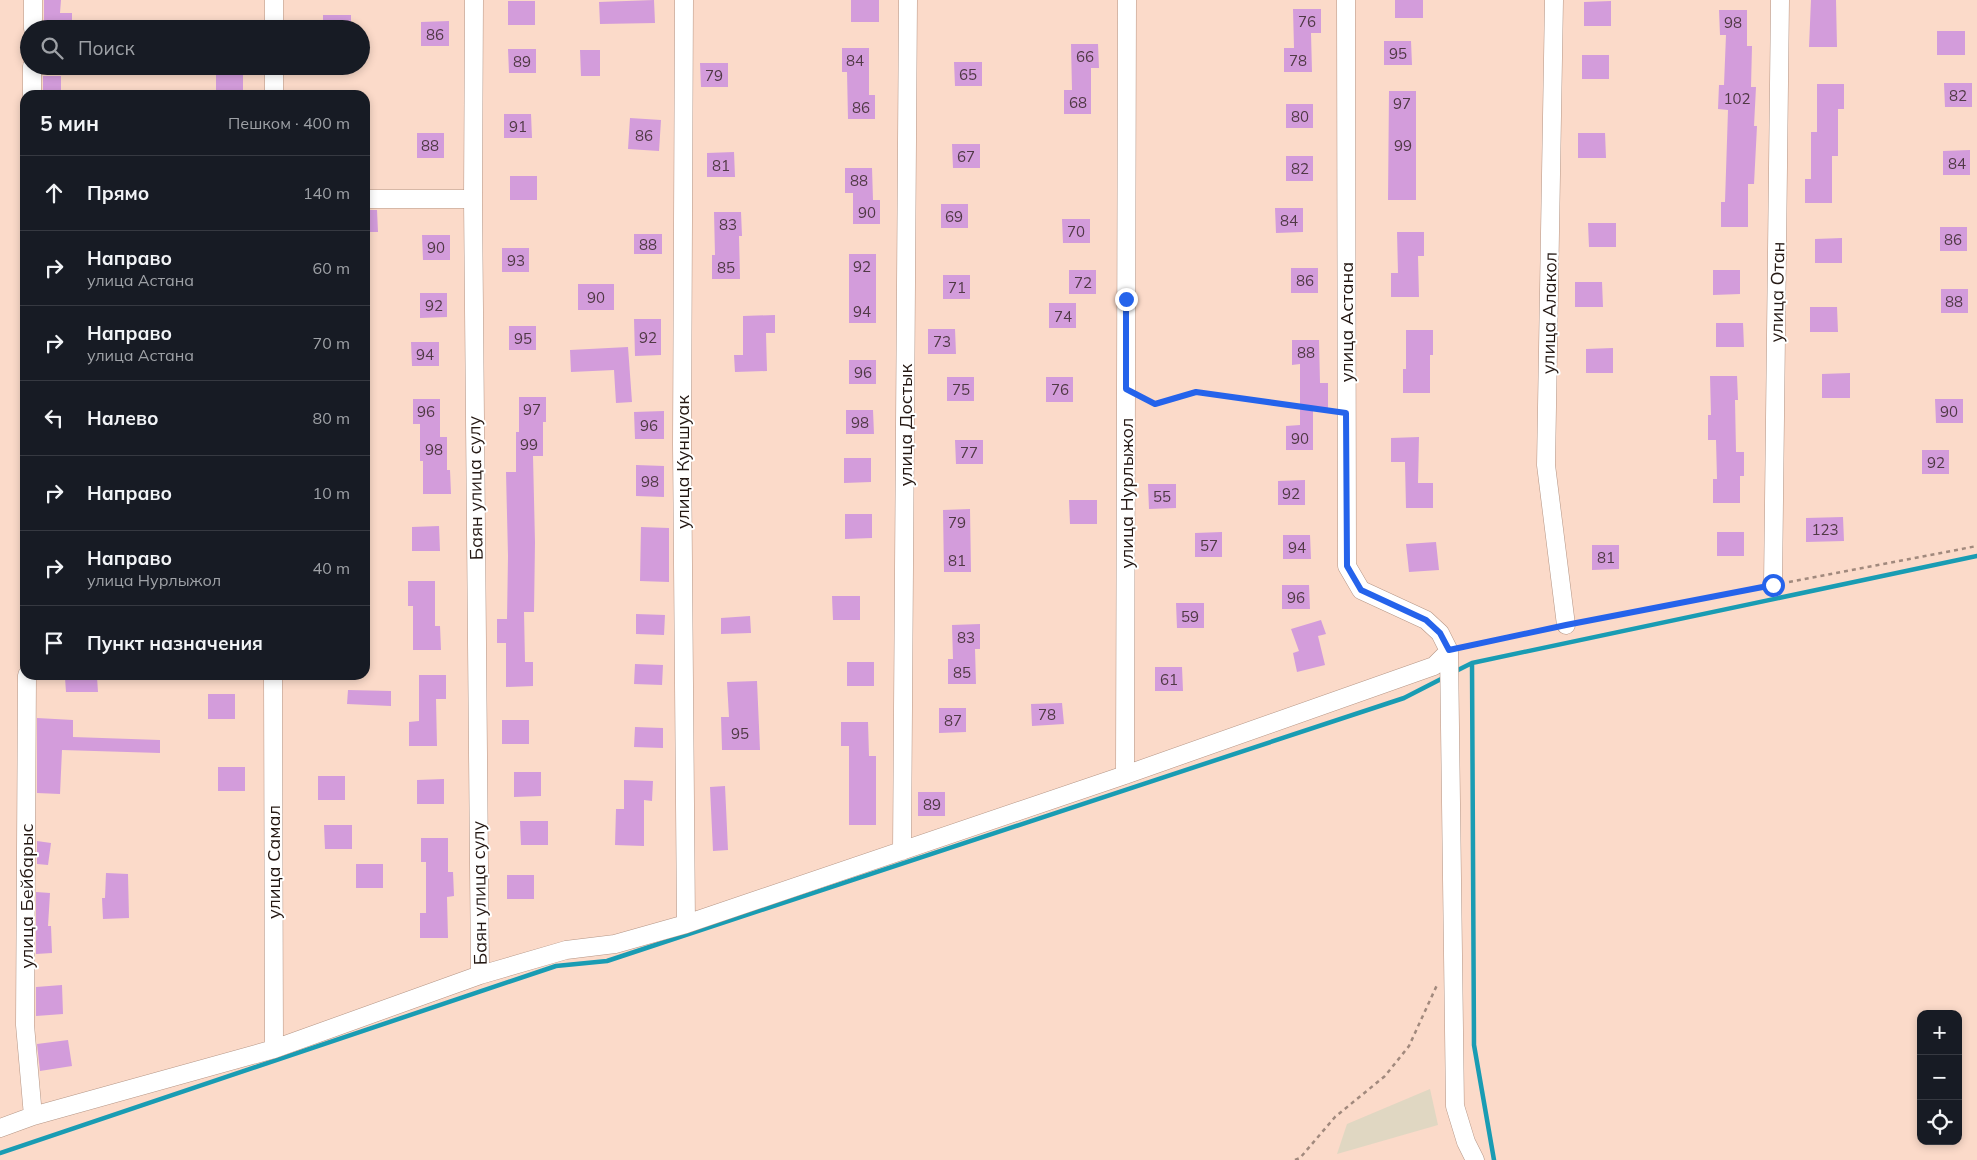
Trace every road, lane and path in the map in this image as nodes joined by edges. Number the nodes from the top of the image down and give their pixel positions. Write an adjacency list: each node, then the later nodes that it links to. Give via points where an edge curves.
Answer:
1 (33, 0): 10 (street)
2 (274, 0): 11 (street)
3 (474, 0): 17 (street, Баян улица сулу)
4 (684, 0): 28 (street, улица Куншуак, via 682,454)
5 (908, 0): 27 (street, улица Достык)
6 (1127, 0): 18 (street, улица Нурлыжол)
7 (1346, 0): 19 (street, улица Астана)
8 (1554, 0): 22 (street, улица Алакол, via 1546,464)
9 (1780, 0): 21 (street, улица Отан)
10 (33, 20)
11 (274, 20)
12 (32, 75): 14 (street)
13 (274, 75): 15 (street)
14 (32, 90)
15 (274, 90)
16 (370, 199): 17 (street)
17 (473, 199): 29 (street, Баян улица сулу)
18 (1126, 389): 19 (path, via 1155,404 1196,392); 26 (street, улица Нурлыжол)
19 (1346, 413): 23 (street, улица Астана, via 1347,566 1361,590 1426,620 1440,633)
20 (1977, 546): 21 (path)
21 (1773, 585): 22 (path)
22 (1566, 625): 23 (path)
23 (1449, 650): 26 (street, via 1434,666); 35 (street, via 1455,1106)
24 (27, 680): 32 (street, улица Бейбарыс, via 25,1025)
25 (273, 680): 31 (street, улица Самал)
26 (1125, 775): 27 (street)
27 (902, 851): 28 (street)
28 (686, 924): 29 (street, via 615,944 566,950)
29 (480, 975): 31 (street)
30 (1437, 984): 34 (path, via 1409,1046 1385,1076 1335,1117)
31 (274, 1049): 32 (street)
32 (33, 1116): 33 (street)
33 (0, 1128)
34 (1295, 1160)
35 (1475, 1160)

